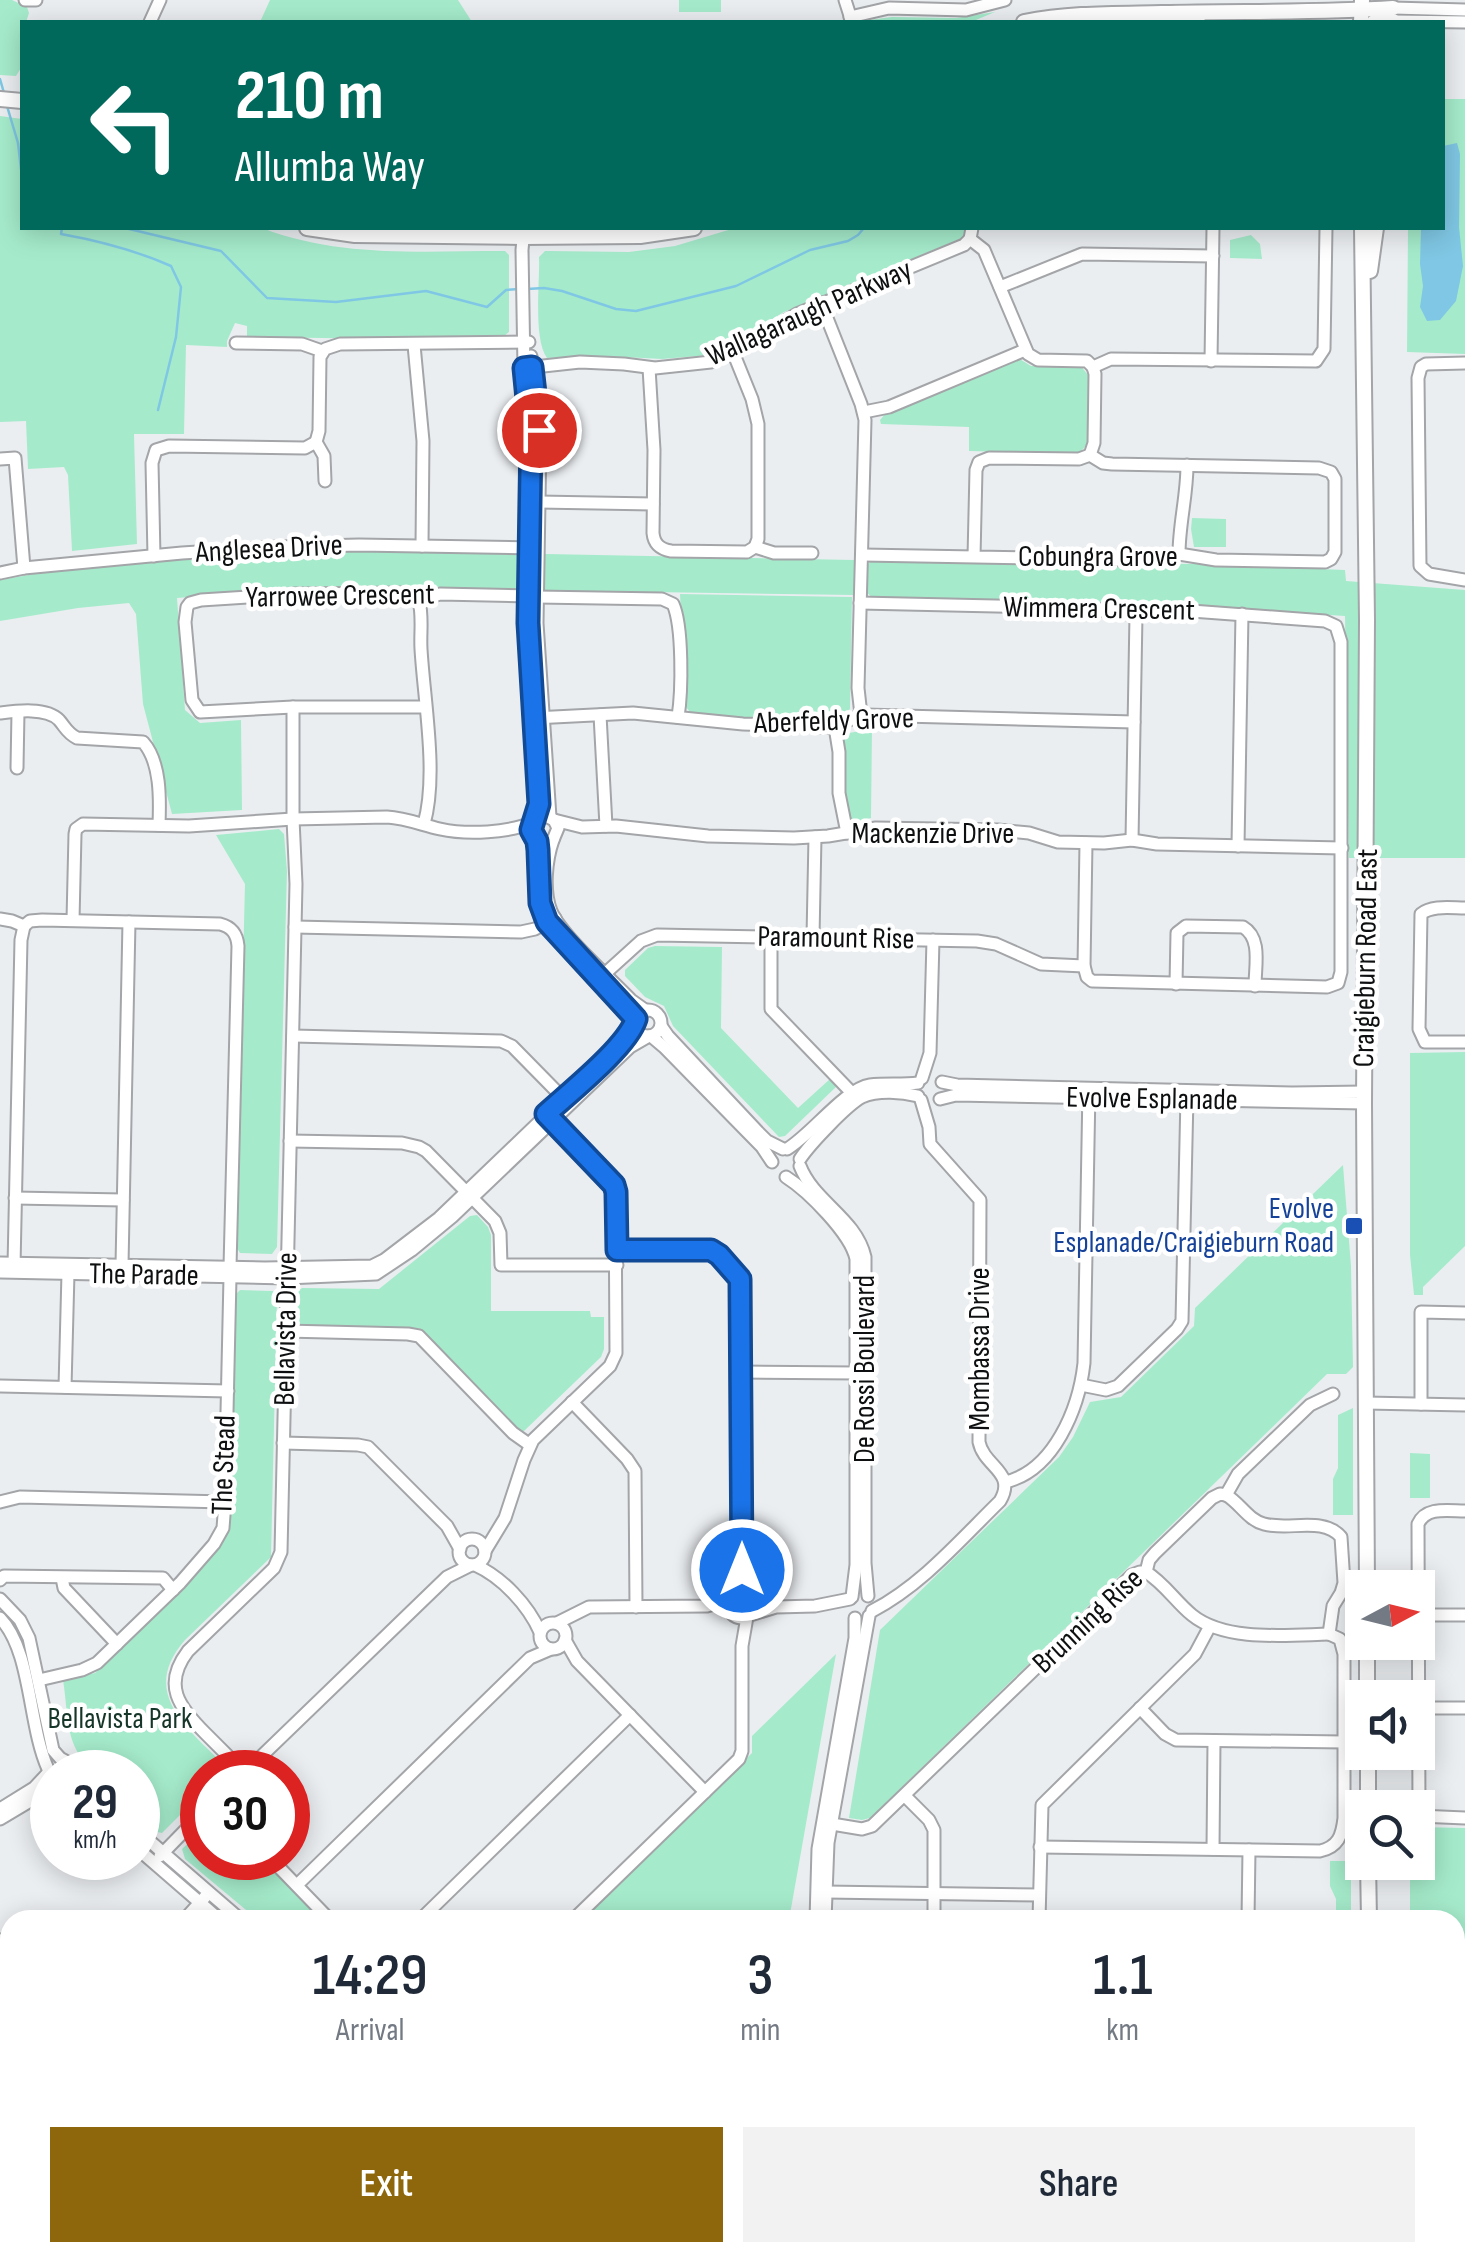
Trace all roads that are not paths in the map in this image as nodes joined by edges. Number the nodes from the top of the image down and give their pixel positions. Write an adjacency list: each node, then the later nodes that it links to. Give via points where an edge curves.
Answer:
1 (25, 0): 2 (street)
2 (36, 0)
3 (845, 0): 10 (street)
4 (1005, 0): 5 (street, via 966,10)
5 (888, 4): 10 (street)
6 (1465, 10): 8 (street)
7 (1362, 11): 8 (main road); 9 (main road)
8 (1393, 13): 14 (street)
9 (1119, 18): 11 (main road, via 1072,14); 12 (main road); 13 (main road)
10 (851, 20)
11 (1036, 20)
12 (1090, 20)
13 (1158, 20)
14 (1465, 22)
15 (321, 230): 21 (main road)
16 (680, 230): 21 (main road, via 640,236)
17 (1214, 230): 23 (street)
18 (1326, 230): 33 (street, via 1320,358)
19 (1362, 230): 26 (main road, Craigieburn Road East)
20 (1376, 230): 26 (main road, Craigieburn Road East)
21 (525, 232): 27 (street)
22 (971, 233): 24 (street); 25 (street, Wallagaraugh Parkway, via 964,245)
23 (1213, 256): 24 (street, via 1082,254); 33 (street)
24 (1000, 288): 30 (street)
25 (821, 303): 32 (street, Wallagaraugh Parkway); 38 (street)
26 (1365, 329): 114 (main road, Craigieburn Road East)
27 (527, 342): 29 (street); 35 (street)
28 (236, 343): 31 (street, via 302,344)
29 (414, 345): 31 (street, via 340,344); 46 (street, via 423,441)
30 (1026, 350): 36 (street, via 1034,359 1083,360); 38 (street)
31 (322, 351): 39 (street)
32 (733, 352): 37 (street, Wallagaraugh Parkway, via 704,364); 47 (street, via 758,424)
33 (1212, 360): 36 (street, via 1111,359)
34 (1465, 363): 56 (street, via 1426,364 1418,378 1420,566)
35 (528, 367): 37 (street, Wallagaraugh Parkway, via 580,362); 44 (street, via 540,440); 48 (street)
36 (1093, 367): 40 (street)
37 (648, 368): 45 (street)
38 (864, 412): 51 (street)
39 (316, 442): 43 (street); 52 (street, via 304,448 156,450)
40 (1090, 455): 42 (street, via 1103,463); 53 (street, via 979,462)
41 (0, 459): 54 (street, via 16,458)
42 (1187, 466): 50 (street); 50 (street, Cobungra Grove, via 1324,468 1334,474 1336,546 1332,559 1317,562)
43 (325, 481)
44 (539, 502): 45 (street); 48 (street)
45 (653, 504): 47 (street, via 652,533 662,548)
46 (422, 546): 48 (street, Anglesea Drive); 52 (street, Anglesea Drive)
47 (755, 547): 49 (street)
48 (534, 548): 57 (street)
49 (812, 553)
50 (1179, 554): 53 (street, Cobungra Grove, via 1133,560)
51 (863, 555): 53 (street, Cobungra Grove); 59 (street)
52 (154, 556): 54 (street, Anglesea Drive)
53 (974, 557)
54 (24, 568): 55 (street, Anglesea Drive)
55 (0, 572)
56 (1465, 580)
57 (533, 596): 58 (street, Yarrowee Crescent, via 440,594); 68 (street, Yarrowee Crescent, via 673,604); 69 (street)
58 (418, 602): 62 (street); 63 (street, Yarrowee Crescent, via 403,594 330,594 201,600 186,607 196,710)
59 (860, 603): 61 (street, Wimmera Crescent); 67 (street)
60 (1242, 614): 61 (street, Wimmera Crescent); 87 (street); 88 (street, Wimmera Crescent, via 1336,626)
61 (1136, 615): 70 (street)
62 (424, 706): 63 (street, Yarrowee Crescent); 76 (street, via 430,781)
63 (293, 707): 73 (street, Bellavista Drive)
64 (18, 712): 65 (street); 72 (street); 77 (street, via 54,715 78,738 146,744 159,789)
65 (0, 713)
66 (600, 714): 68 (street, Aberfeldy Grove); 69 (street, Aberfeldy Grove); 78 (street)
67 (860, 715): 70 (street, Aberfeldy Grove); 71 (street, Aberfeldy Grove)
68 (678, 717): 71 (street, Aberfeldy Grove)
69 (538, 718): 74 (street); 75 (street)
70 (1134, 722): 85 (street)
71 (835, 727): 81 (street)
72 (16, 768)
73 (292, 819): 76 (street, via 386,817); 77 (street); 95 (street, Bellavista Drive)
74 (552, 819): 75 (street); 79 (street, Mackenzie Drive); 83 (street, via 558,828)
75 (534, 820): 80 (street); 84 (street)
76 (424, 824): 80 (street)
77 (159, 825): 91 (street, via 80,826)
78 (606, 826): 79 (street, Mackenzie Drive); 82 (street, Mackenzie Drive)
79 (582, 827): 83 (street, Mackenzie Drive)
80 (503, 831): 84 (street)
81 (847, 833): 82 (street, Mackenzie Drive); 86 (street, Mackenzie Drive, via 998,830)
82 (815, 838): 97 (street)
83 (554, 839): 84 (street); 92 (street, via 548,860)
84 (535, 840): 92 (street, via 540,903)
85 (1132, 840): 86 (street, Mackenzie Drive); 87 (street, Mackenzie Drive)
86 (1086, 843): 99 (street)
87 (1238, 846): 88 (street, Mackenzie Drive)
88 (1342, 848): 102 (street, Paramount Rise, via 1338,983)
89 (1465, 908): 107 (street, via 1421,914 1419,1029 1424,1042)
90 (0, 919): 94 (street)
91 (73, 920): 93 (street); 94 (street)
92 (551, 920): 95 (street, via 521,932); 100 (street)
93 (129, 922): 126 (street); 132 (street, The Stead, via 223,924 238,946)
94 (24, 926): 125 (street)
95 (295, 928): 105 (street, Bellavista Drive)
96 (772, 936): 97 (street, Paramount Rise); 100 (street, Paramount Rise, via 650,936); 111 (street, via 771,1009)
97 (814, 938): 98 (street, Paramount Rise)
98 (933, 940): 99 (street, Paramount Rise, via 987,942 1041,964); 108 (street)
99 (1086, 971): 101 (street, Paramount Rise, via 1092,981)
100 (603, 976): 103 (street, via 631,1000)
101 (1176, 984): 102 (street, Paramount Rise); 102 (street, via 1180,929 1243,927 1255,939)
102 (1255, 986)
103 (638, 1018): 104 (street, via 658,1014); 106 (street, via 641,1034); 116 (street)
104 (661, 1026): 106 (street); 120 (street, via 767,1141)
105 (293, 1036): 116 (street, via 501,1041); 119 (street, Bellavista Drive)
106 (650, 1036): 116 (street); 121 (street)
107 (1465, 1042)
108 (930, 1053): 109 (street); 110 (street)
109 (940, 1081): 110 (street, via 930,1076); 112 (street, Evolve Esplanade); 115 (street, via 944,1091)
110 (920, 1089): 111 (street, via 871,1085); 115 (street, via 928,1103); 118 (street, Mombassa Drive); 122 (street, via 861,1098)
111 (852, 1092): 120 (street)
112 (1088, 1093): 113 (street, Evolve Esplanade); 115 (street, Evolve Esplanade); 139 (street)
113 (1187, 1095): 114 (street, Evolve Esplanade); 139 (street, via 1182,1321 1118,1386)
114 (1364, 1097): 145 (main road, Craigieburn Road East)
115 (938, 1100): 118 (street)
116 (566, 1102): 117 (street, The Parade)
117 (550, 1117): 124 (street, The Parade); 127 (street, via 615,1188)
118 (929, 1127): 150 (street, Mombassa Drive, via 932,1147 980,1200 979,1442)
119 (290, 1140): 124 (street, via 412,1144); 133 (street, Bellavista Drive)
120 (785, 1149): 121 (street); 122 (street)
121 (772, 1162): 123 (street)
122 (800, 1162): 123 (street); 169 (street, De Rossi Boulevard, via 811,1187 856,1235 865,1257)
123 (786, 1177): 138 (street, De Rossi Boulevard, via 855,1252)
124 (470, 1194): 129 (street, via 498,1228 501,1265); 133 (street, The Parade, via 427,1238 376,1274)
125 (15, 1198): 126 (street); 131 (street)
126 (124, 1200): 130 (street)
127 (617, 1250): 129 (street); 137 (street, via 719,1255 741,1283)
128 (0, 1262): 131 (street, The Parade)
129 (617, 1264): 144 (street, via 615,1358)
130 (122, 1265): 131 (street, The Parade); 132 (street, The Parade)
131 (9, 1269): 134 (street, The Parade)
132 (230, 1272): 133 (street, The Parade); 134 (street, The Parade); 142 (street, The Stead)
133 (287, 1272): 136 (street, Bellavista Drive)
134 (68, 1273): 141 (street)
135 (1465, 1313): 146 (street, via 1421,1312)
136 (286, 1331): 148 (street, Bellavista Drive); 149 (street, via 419,1336)
137 (741, 1372): 138 (street); 160 (street)
138 (856, 1372): 172 (street, De Rossi Boulevard)
139 (1081, 1385): 150 (street, via 1047,1454 1026,1475)
140 (0, 1386): 141 (street)
141 (65, 1387): 142 (street)
142 (228, 1391): 153 (street, The Stead)
143 (1332, 1394): 151 (street, Brunning Rise, via 1310,1405 1238,1474)
144 (572, 1402): 149 (street); 174 (street, via 636,1471)
145 (1366, 1403): 146 (street); 161 (main road, Craigieburn Road East)
146 (1420, 1404): 147 (street)
147 (1465, 1405)
148 (284, 1443): 155 (street, via 368,1447); 202 (street, Bellavista Drive, via 278,1563 188,1651 176,1674 182,1708)
149 (530, 1445): 156 (street)
150 (1005, 1482): 168 (street, via 1000,1501)
151 (1226, 1494): 163 (street, Brunning Rise, via 1214,1496 1183,1525 1151,1557); 189 (street, via 1265,1525 1324,1526 1338,1533 1344,1583)
152 (0, 1502): 153 (street)
153 (225, 1502): 167 (street, The Stead, via 220,1536)
154 (1465, 1511): 162 (street, via 1428,1512 1420,1519)
155 (447, 1526): 157 (street); 158 (street)
156 (500, 1526): 157 (street); 159 (street)
157 (473, 1539): 158 (street); 159 (street, via 482,1544)
158 (459, 1551): 159 (street, via 463,1561); 164 (street)
159 (479, 1559): 164 (street); 178 (street)
160 (742, 1570): 170 (street); 171 (street)
161 (1367, 1570)
162 (1419, 1570)
163 (1146, 1572): 187 (street); 208 (street, Brunning Rise, via 1132,1575)
164 (447, 1576): 203 (street)
165 (62, 1578): 166 (street); 167 (street, via 163,1578); 191 (street)
166 (0, 1580)
167 (173, 1590): 191 (street, The Stead)
168 (898, 1596): 169 (street); 180 (street)
169 (869, 1597): 172 (street); 180 (street)
170 (733, 1598): 171 (street); 175 (street); 182 (street, via 729,1606)
171 (750, 1598): 176 (street); 182 (street, via 754,1607)
172 (851, 1598): 177 (street); 183 (street)
173 (0, 1599): 193 (street, via 25,1629)
174 (636, 1606): 175 (street); 179 (street)
175 (707, 1606): 182 (street)
176 (776, 1606): 177 (street); 182 (street)
177 (815, 1606): 183 (street)
178 (528, 1610): 186 (street); 188 (street)
179 (578, 1612): 186 (street); 190 (street)
180 (871, 1614): 183 (street); 212 (street)
181 (1435, 1615): 184 (street)
182 (741, 1616): 206 (street, via 742,1752)
183 (852, 1616): 232 (street, via 855,1638 818,1850)
184 (1465, 1616)
185 (0, 1618): 200 (street, via 18,1647)
186 (555, 1623): 188 (street); 190 (street, via 563,1628)
187 (1210, 1626): 189 (street); 194 (street, via 1195,1654)
188 (540, 1634): 190 (street, via 543,1644); 192 (street)
189 (1329, 1634): 199 (street, via 1343,1646)
190 (559, 1643): 192 (street); 197 (street)
191 (117, 1644): 193 (street, The Stead, via 88,1669)
192 (530, 1658): 221 (street)
193 (39, 1680): 201 (street)
194 (1140, 1708): 198 (street, via 1170,1738); 214 (street, via 1046,1800)
195 (1435, 1708): 196 (street)
196 (1465, 1708)
197 (630, 1715): 206 (street); 230 (street)
198 (1214, 1741): 199 (street); 215 (street)
199 (1344, 1742): 216 (street, via 1343,1826 1336,1844)
200 (41, 1750)
201 (52, 1750)
202 (223, 1750)
203 (267, 1750)
204 (1419, 1770): 210 (street, via 1419,1816)
205 (30, 1790): 209 (street)
206 (705, 1792): 231 (street)
207 (30, 1794): 211 (street)
208 (905, 1796): 212 (street, Brunning Rise, via 870,1828); 223 (street, via 934,1830)
209 (0, 1809)
210 (1465, 1818)
211 (0, 1819)
212 (832, 1824): 222 (street)
213 (180, 1836): 217 (street)
214 (1040, 1848): 215 (street); 224 (street)
215 (1212, 1849): 216 (street)
216 (1249, 1850): 236 (street)
217 (160, 1856)
218 (160, 1860): 225 (street)
219 (292, 1880): 221 (street)
220 (1368, 1880): 237 (main road)
221 (297, 1885): 229 (street)
222 (826, 1892): 223 (street); 233 (street)
223 (934, 1894): 224 (street); 234 (street)
224 (1039, 1895): 235 (street)
225 (204, 1897): 226 (street); 227 (street); 228 (street)
226 (193, 1910)
227 (213, 1910)
228 (225, 1910)
229 (321, 1910)
230 (430, 1910)
231 (583, 1910)
232 (816, 1910)
233 (825, 1910)
234 (934, 1910)
235 (1039, 1910)
236 (1248, 1910)
237 (1369, 1910)

